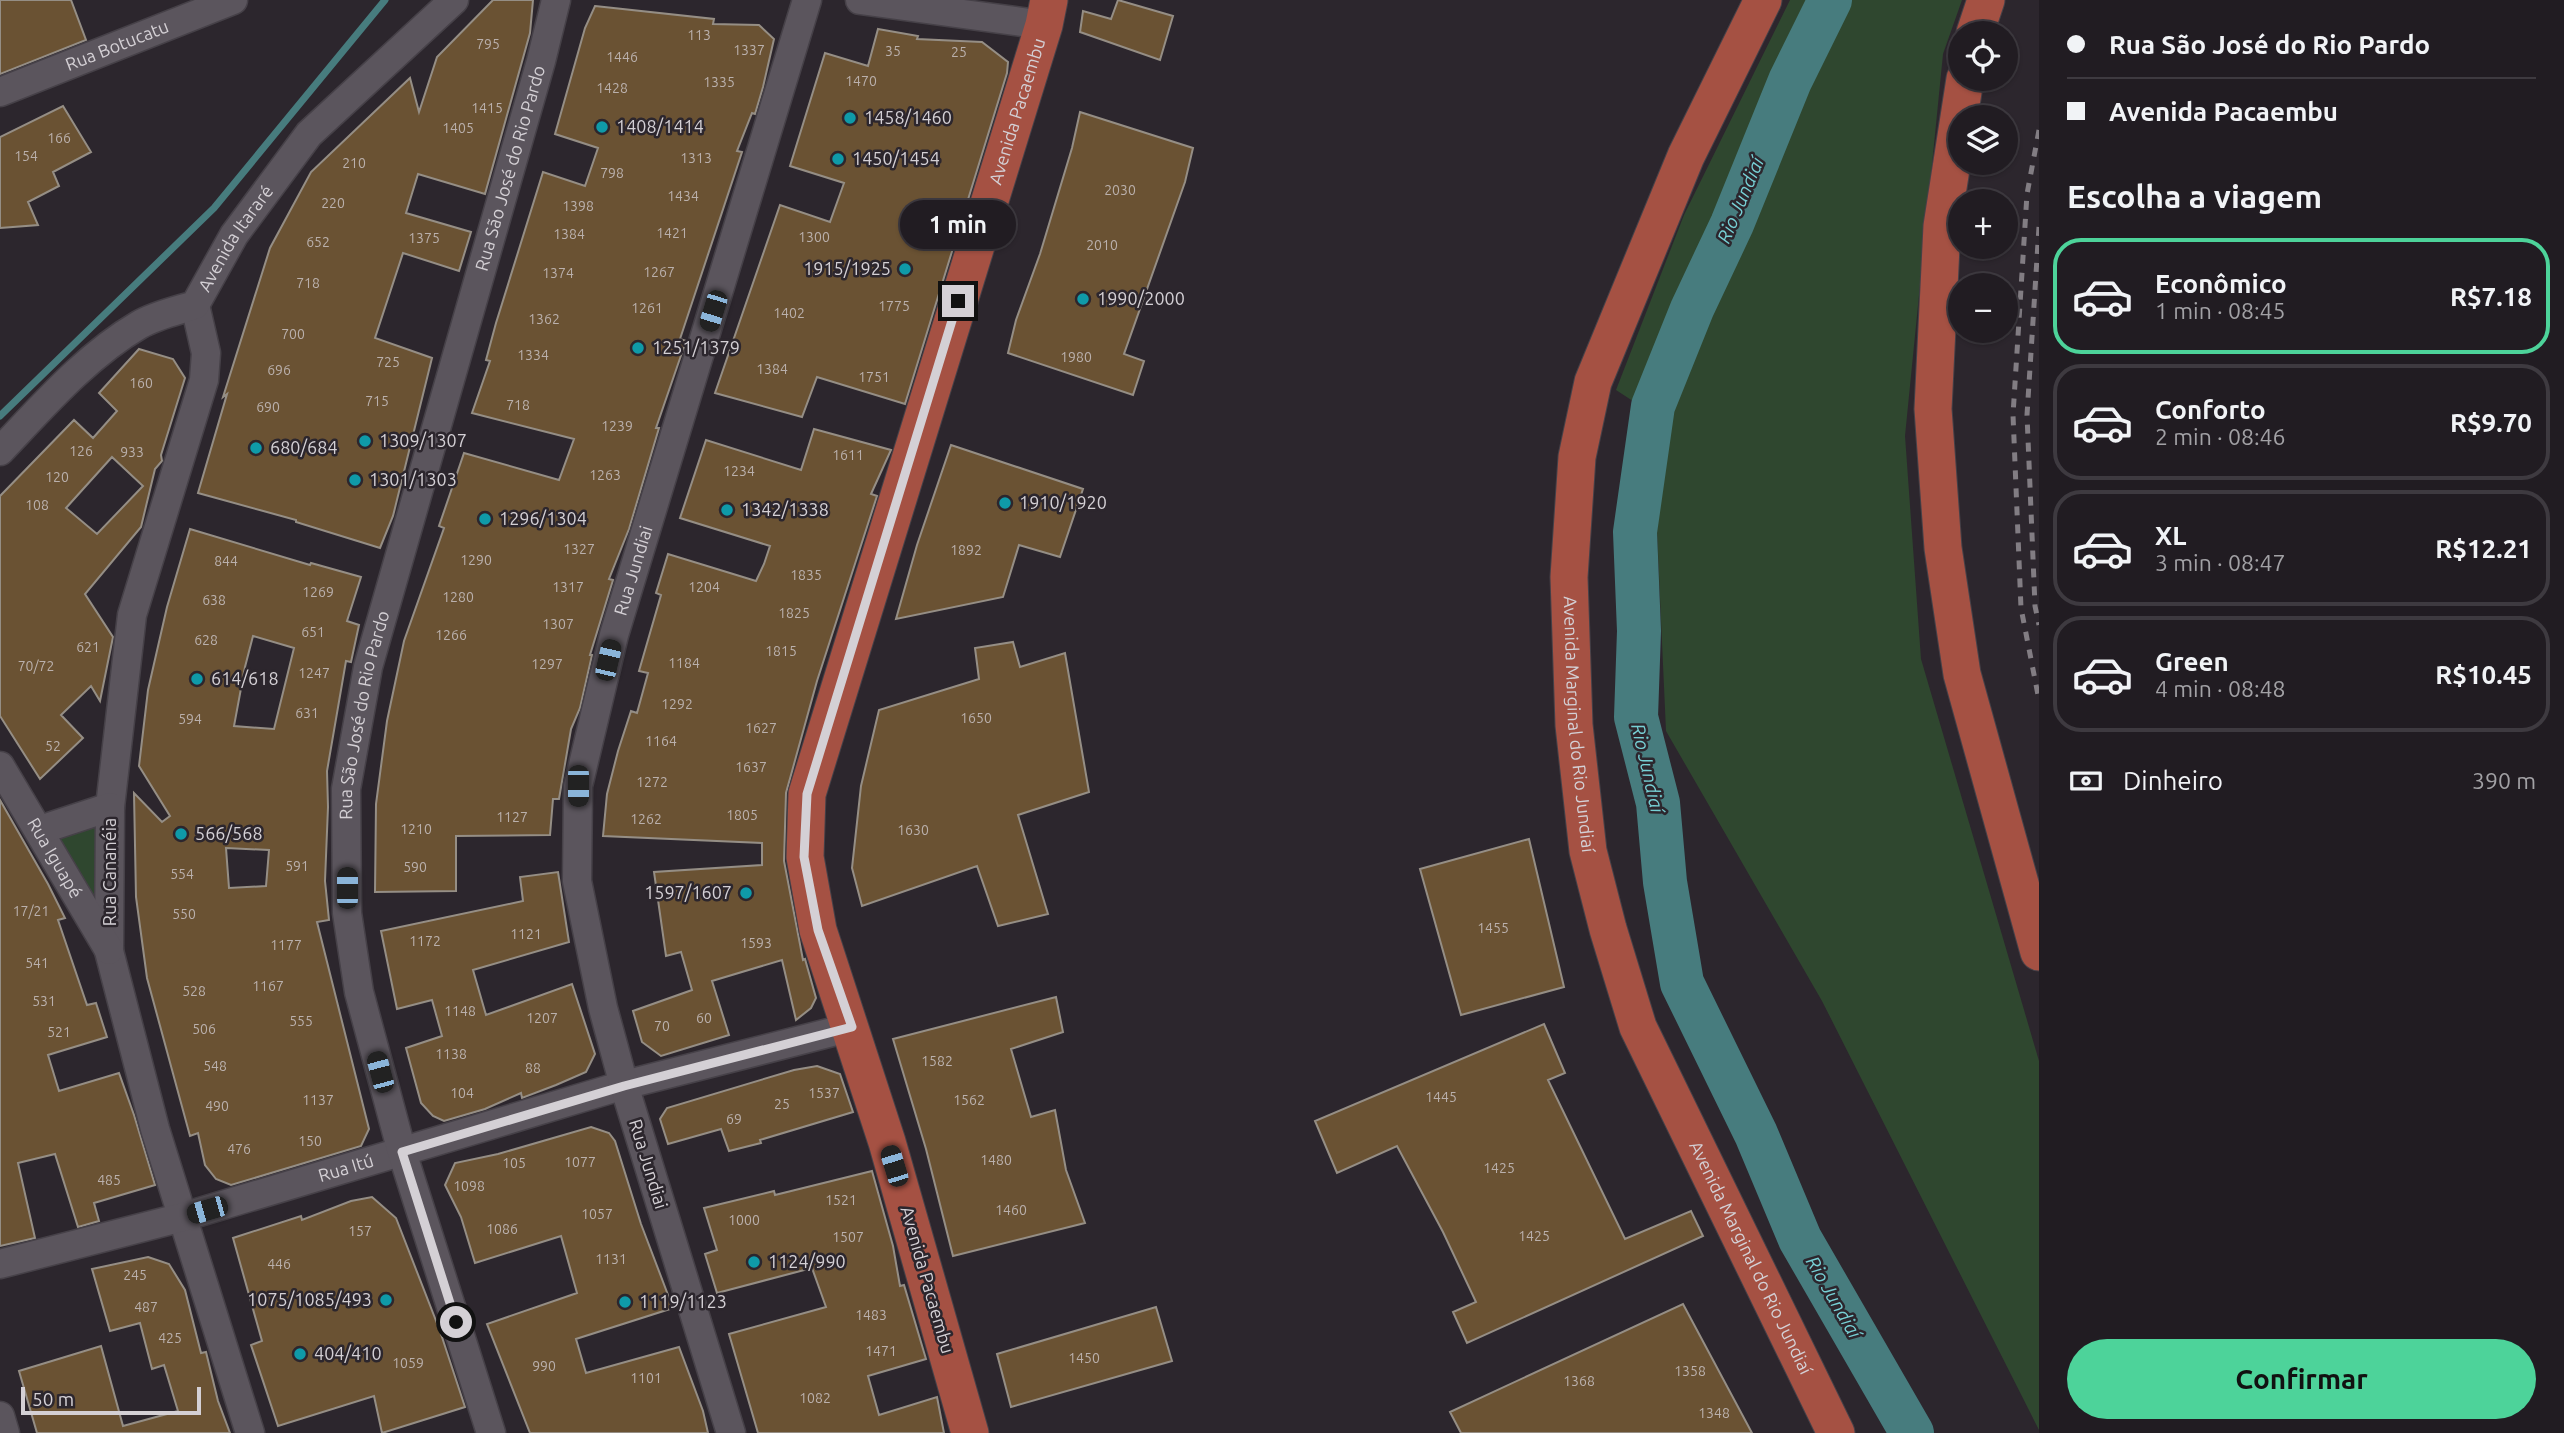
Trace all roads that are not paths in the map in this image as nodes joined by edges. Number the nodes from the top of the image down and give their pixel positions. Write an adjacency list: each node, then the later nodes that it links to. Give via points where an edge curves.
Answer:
1 (233, 0): 11 (street, Rua Botucatu)
2 (454, 0): 12 (street, Avenida Itararé, via 309,134 234,235)
3 (556, 0): 21 (street, Rua São José do Rio Pardo, via 368,667 346,789 347,913 359,992)
4 (807, 0): 20 (street, Rua Jundiai, via 614,635 578,786 577,881)
5 (860, 0): 8 (street)
6 (1763, 0): 30 (main road, Avenida Marginal do Rio Jundiaí, via 1686,156 1593,382 1577,457 1569,577 1574,725 1588,851 1638,1027)
7 (1986, 0): 9 (main road)
8 (1047, 12): 19 (main road, Avenida Pacaembu, via 807,794 804,857 818,930)
9 (1979, 21)
10 (1963, 91): 18 (main road, via 1942,226 1933,408 1943,548 1962,674)
11 (0, 92)
12 (195, 305): 13 (street, Avenida Itararé, via 141,324 107,346); 15 (street, Rua Cananéia, via 206,353 205,373 132,615)
13 (0, 450)
14 (0, 766): 16 (street, Rua Iguapé)
15 (110, 807): 16 (street); 17 (street, Rua Cananéia)
16 (40, 830): 17 (street, Rua Iguapé)
17 (109, 951): 22 (street, Rua Cananéia)
18 (2039, 953)
19 (852, 1027): 20 (street, Rua Itú); 29 (main road, Avenida Pacaembu)
20 (624, 1086): 21 (street, Rua Itú); 28 (street, Rua Jundiai)
21 (402, 1152): 22 (street, Rua Itú); 27 (street, Rua São José do Rio Pardo)
22 (183, 1217): 23 (street, Rua Itú); 26 (street, Rua Cananéia)
23 (0, 1264)
24 (0, 1416): 25 (street)
25 (5, 1433)
26 (250, 1433)
27 (491, 1433)
28 (731, 1433)
29 (970, 1433)
30 (1836, 1433)

